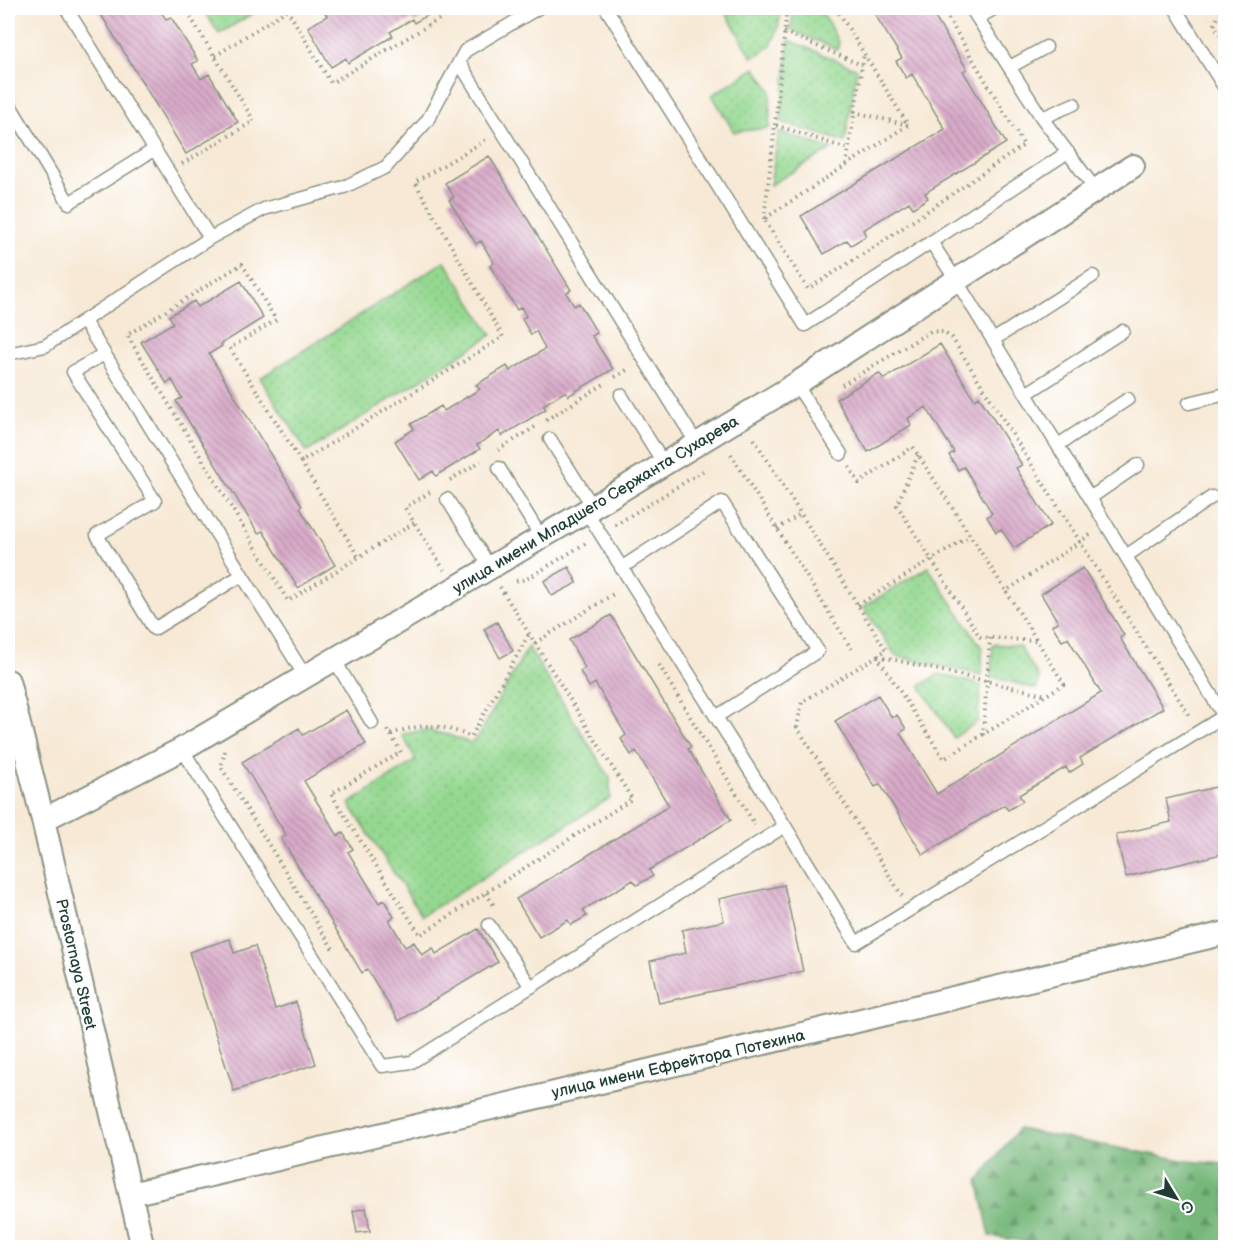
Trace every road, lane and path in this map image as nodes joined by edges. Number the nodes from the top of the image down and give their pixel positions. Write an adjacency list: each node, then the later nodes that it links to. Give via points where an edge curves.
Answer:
1 (66, 8): 30 (lane)
2 (185, 8): 18 (path)
3 (288, 8): 4 (path, via 331,83); 18 (path)
4 (458, 8)
5 (538, 8): 19 (lane, via 465,51)
6 (606, 8): 39 (lane, via 805,325)
7 (787, 8): 14 (path)
8 (836, 8): 17 (path)
9 (942, 8): 37 (path, via 1024,145 808,289)
10 (995, 8): 13 (lane)
11 (1175, 8): 22 (lane)
12 (1226, 10): 15 (path, via 1214,24)
13 (975, 13): 21 (lane)
14 (784, 32): 20 (path); 27 (path)
15 (1226, 44)
16 (1046, 46): 21 (lane)
17 (864, 54): 20 (path); 28 (path)
18 (215, 56): 33 (path, via 254,121)
19 (459, 62): 38 (lane, via 427,121 386,167 344,187 264,209); 58 (lane)
20 (862, 65): 25 (path)
21 (1010, 67): 26 (lane)
22 (1226, 90)
23 (8, 102): 30 (lane, via 69,203)
24 (1074, 104): 26 (lane)
25 (854, 112): 28 (path); 31 (path)
26 (1042, 118): 32 (lane)
27 (775, 125): 31 (path); 37 (path)
28 (908, 125): 34 (path)
29 (490, 138): 66 (path, via 415,182 503,337)
30 (155, 149): 38 (lane)
31 (848, 149): 34 (path)
32 (1068, 152): 36 (lane); 39 (lane)
33 (182, 164)
34 (846, 166): 37 (path)
35 (1133, 166): 36 (street, улица имени Младшего Сержанта Сухарева)
36 (1096, 190): 41 (street, улица имени Младшего Сержанта Сухарева)
37 (764, 219)
38 (210, 238): 42 (lane)
39 (931, 242): 41 (lane)
40 (1093, 276): 44 (lane)
41 (957, 280): 44 (lane); 48 (street, улица имени Младшего Сержанта Сухарева)
42 (84, 321): 45 (lane, via 45,346); 46 (lane)
43 (1123, 331): 49 (lane)
44 (993, 340): 49 (lane)
45 (8, 354)
46 (105, 354): 91 (lane); 91 (lane, via 73,372 155,501 97,535 154,629)
47 (621, 360): 55 (path, via 627,370)
48 (796, 384): 54 (lane); 58 (street, улица имени Младшего Сержанта Сухарева)
49 (1026, 394): 60 (lane)
50 (1226, 394): 53 (lane)
51 (621, 395): 67 (lane)
52 (1128, 399): 60 (lane)
53 (1189, 403)
54 (809, 405): 63 (lane); 84 (path, via 931,331 943,332 952,338)
55 (546, 420)
56 (536, 427): 62 (path)
57 (550, 439): 76 (lane)
58 (697, 444): 67 (street, улица имени Младшего Сержанта Сухарева)
59 (747, 444): 77 (path, via 754,439)
60 (1058, 445): 74 (lane)
61 (739, 449): 80 (path, via 731,454)
62 (496, 452)
63 (841, 454): 64 (path, via 859,483 913,447)
64 (918, 455): 82 (path); 89 (path, via 897,505)
65 (485, 458): 71 (path)
66 (301, 462): 88 (path); 88 (path, via 230,348 276,320 242,264 127,335 288,601)
67 (664, 464): 76 (street, улица имени Младшего Сержанта Сухарева)
68 (1138, 465): 74 (lane)
69 (711, 466): 81 (path)
70 (500, 468): 83 (lane)
71 (445, 483)
72 (435, 489): 78 (path, via 405,508)
73 (1212, 497): 87 (lane)
74 (1090, 498): 79 (lane)
75 (447, 499): 92 (lane)
76 (590, 509): 81 (lane); 83 (street, улица имени Младшего Сержанта Сухарева)
77 (801, 514): 80 (path); 97 (path)
78 (414, 523): 88 (path); 93 (path)
79 (1106, 524): 84 (path); 87 (lane)
80 (777, 529): 102 (path)
81 (600, 534): 85 (path); 90 (lane)
82 (970, 536): 89 (path); 95 (path)
83 (541, 537): 92 (street, улица имени Младшего Сержанта Сухарева)
84 (1080, 542): 95 (path); 111 (path)
85 (585, 543): 86 (path); 92 (path, via 527,579)
86 (591, 553)
87 (1126, 556): 119 (lane, via 1224,716 856,943)
88 (359, 558)
89 (931, 559): 97 (path); 99 (path, via 980,637)
90 (621, 568): 110 (lane); 110 (lane, via 722,502 818,651)
91 (242, 575): 106 (lane)
92 (495, 577): 93 (street, улица имени Младшего Сержанта Сухарева); 94 (path); 98 (path)
93 (455, 588): 104 (street, улица имени Младшего Сержанта Сухарева)
94 (491, 591)
95 (1005, 591): 100 (path)
96 (615, 593): 101 (path)
97 (858, 605): 103 (path, via 886,650)
98 (529, 633): 101 (path); 113 (path, via 471,737 431,726)
99 (990, 638): 100 (path); 108 (path)
100 (1037, 641): 109 (path, via 1064,684)
101 (535, 643): 121 (path, via 632,799)
102 (852, 650)
103 (877, 656): 108 (path); 114 (path, via 944,759); 120 (path, via 802,702 797,727 902,896)
104 (334, 659): 106 (street, улица имени Младшего Сержанта Сухарева); 112 (lane)
105 (658, 663): 118 (path)
106 (305, 676): 115 (street, улица имени Младшего Сержанта Сухарева)
107 (8, 681): 117 (street, Prostornaya Street)
108 (986, 681): 109 (path); 114 (path)
109 (1046, 695): 114 (path)
110 (716, 717): 119 (lane)
111 (1190, 719)
112 (378, 724): 113 (path)
113 (390, 734): 121 (path, via 401,752 331,794 420,935)
114 (983, 735)
115 (182, 748): 117 (street, улица имени Младшего Сержанта Сухарева); 126 (lane, via 382,1066 412,1062)
116 (225, 751): 125 (path, via 221,767)
117 (43, 820): 127 (street, Prostornaya Street)
118 (755, 825)
119 (785, 826): 126 (lane)
120 (912, 890)
121 (486, 893): 122 (path)
122 (497, 911)
123 (489, 925): 126 (lane)
124 (1226, 933): 127 (street, улица имени Ефрейтора Потехина)
125 (333, 949)
126 (531, 987)
127 (131, 1194): 128 (street, Prostornaya Street)
128 (143, 1248)

